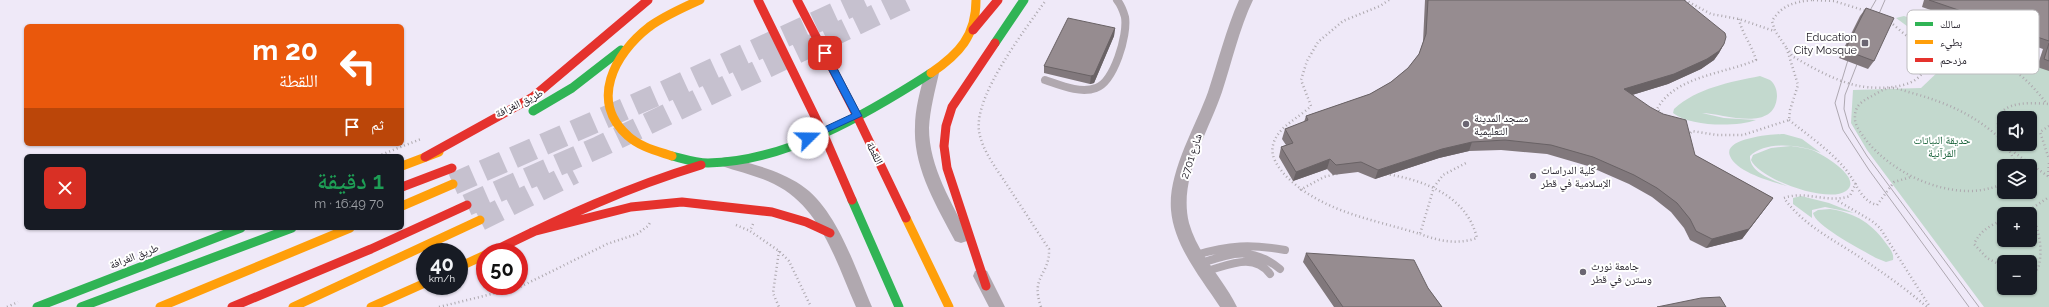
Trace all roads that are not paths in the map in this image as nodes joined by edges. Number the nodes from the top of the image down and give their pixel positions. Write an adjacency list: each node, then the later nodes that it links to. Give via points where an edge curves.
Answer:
1 (648, 0): 20 (main road, via 533,97)
2 (680, 0): 11 (street)
3 (700, 0): 11 (main road, طريق الغرافة)
4 (758, 0): 19 (main road)
5 (797, 0): 17 (main road, اللقطة)
6 (976, 0): 12 (main road, via 977,13)
7 (998, 0): 12 (main road)
8 (1024, 0): 41 (main road, via 955,102 946,126 944,146 947,168)
9 (1117, 0): 15 (lane, via 1124,10 1126,27 1110,78 1106,83 1086,91)
10 (1246, 0): 37 (street, شارع 2701, via 1228,46 1211,103 1191,152 1180,190 1179,210 1184,231)
11 (667, 16): 13 (main road, طريق الغرافة)
12 (973, 30): 14 (main road, via 957,52)
13 (635, 39): 16 (main road, طريق الغرافة, via 572,88); 22 (main road, via 615,66 608,83 606,104 615,122 627,138 645,148)
14 (932, 73): 17 (main road); 41 (street, via 924,102 923,146 931,173)
15 (1045, 80)
16 (526, 114)
17 (857, 116): 19 (main road); 50 (main road, اللقطة)
18 (501, 126): 20 (main road, طريق الغرافة)
19 (823, 133): 21 (main road, via 768,152); 49 (main road)
20 (425, 157): 23 (main road, طريق الغرافة)
21 (727, 162): 22 (main road); 34 (street, via 780,180 804,195 816,207)
22 (708, 163): 33 (main road, via 639,182)
23 (404, 165)
24 (452, 168): 26 (main road)
25 (453, 184): 27 (main road)
26 (404, 186)
27 (404, 205)
28 (467, 205): 45 (main road, via 371,249)
29 (480, 220): 46 (main road)
30 (235, 230): 42 (main road, طريق الغرافة)
31 (287, 230): 43 (main road)
32 (345, 230): 44 (main road)
33 (532, 232): 34 (main road, via 647,205 689,202 783,211); 35 (main road)
34 (830, 233): 48 (street)
35 (510, 243)
36 (1285, 250): 37 (lane, via 1257,244 1237,244)
37 (1201, 263): 38 (lane, via 1248,252 1264,257); 39 (lane, via 1249,261 1262,265); 52 (street, شارع 2701)
38 (1280, 269)
39 (1270, 274)
40 (416, 286): 47 (main road)
41 (986, 286): 51 (street)
42 (37, 307)
43 (81, 307)
44 (160, 307)
45 (232, 307)
46 (293, 307)
47 (371, 307)
48 (864, 307)
49 (899, 307)
50 (949, 307)
51 (997, 307)
52 (1229, 307)

